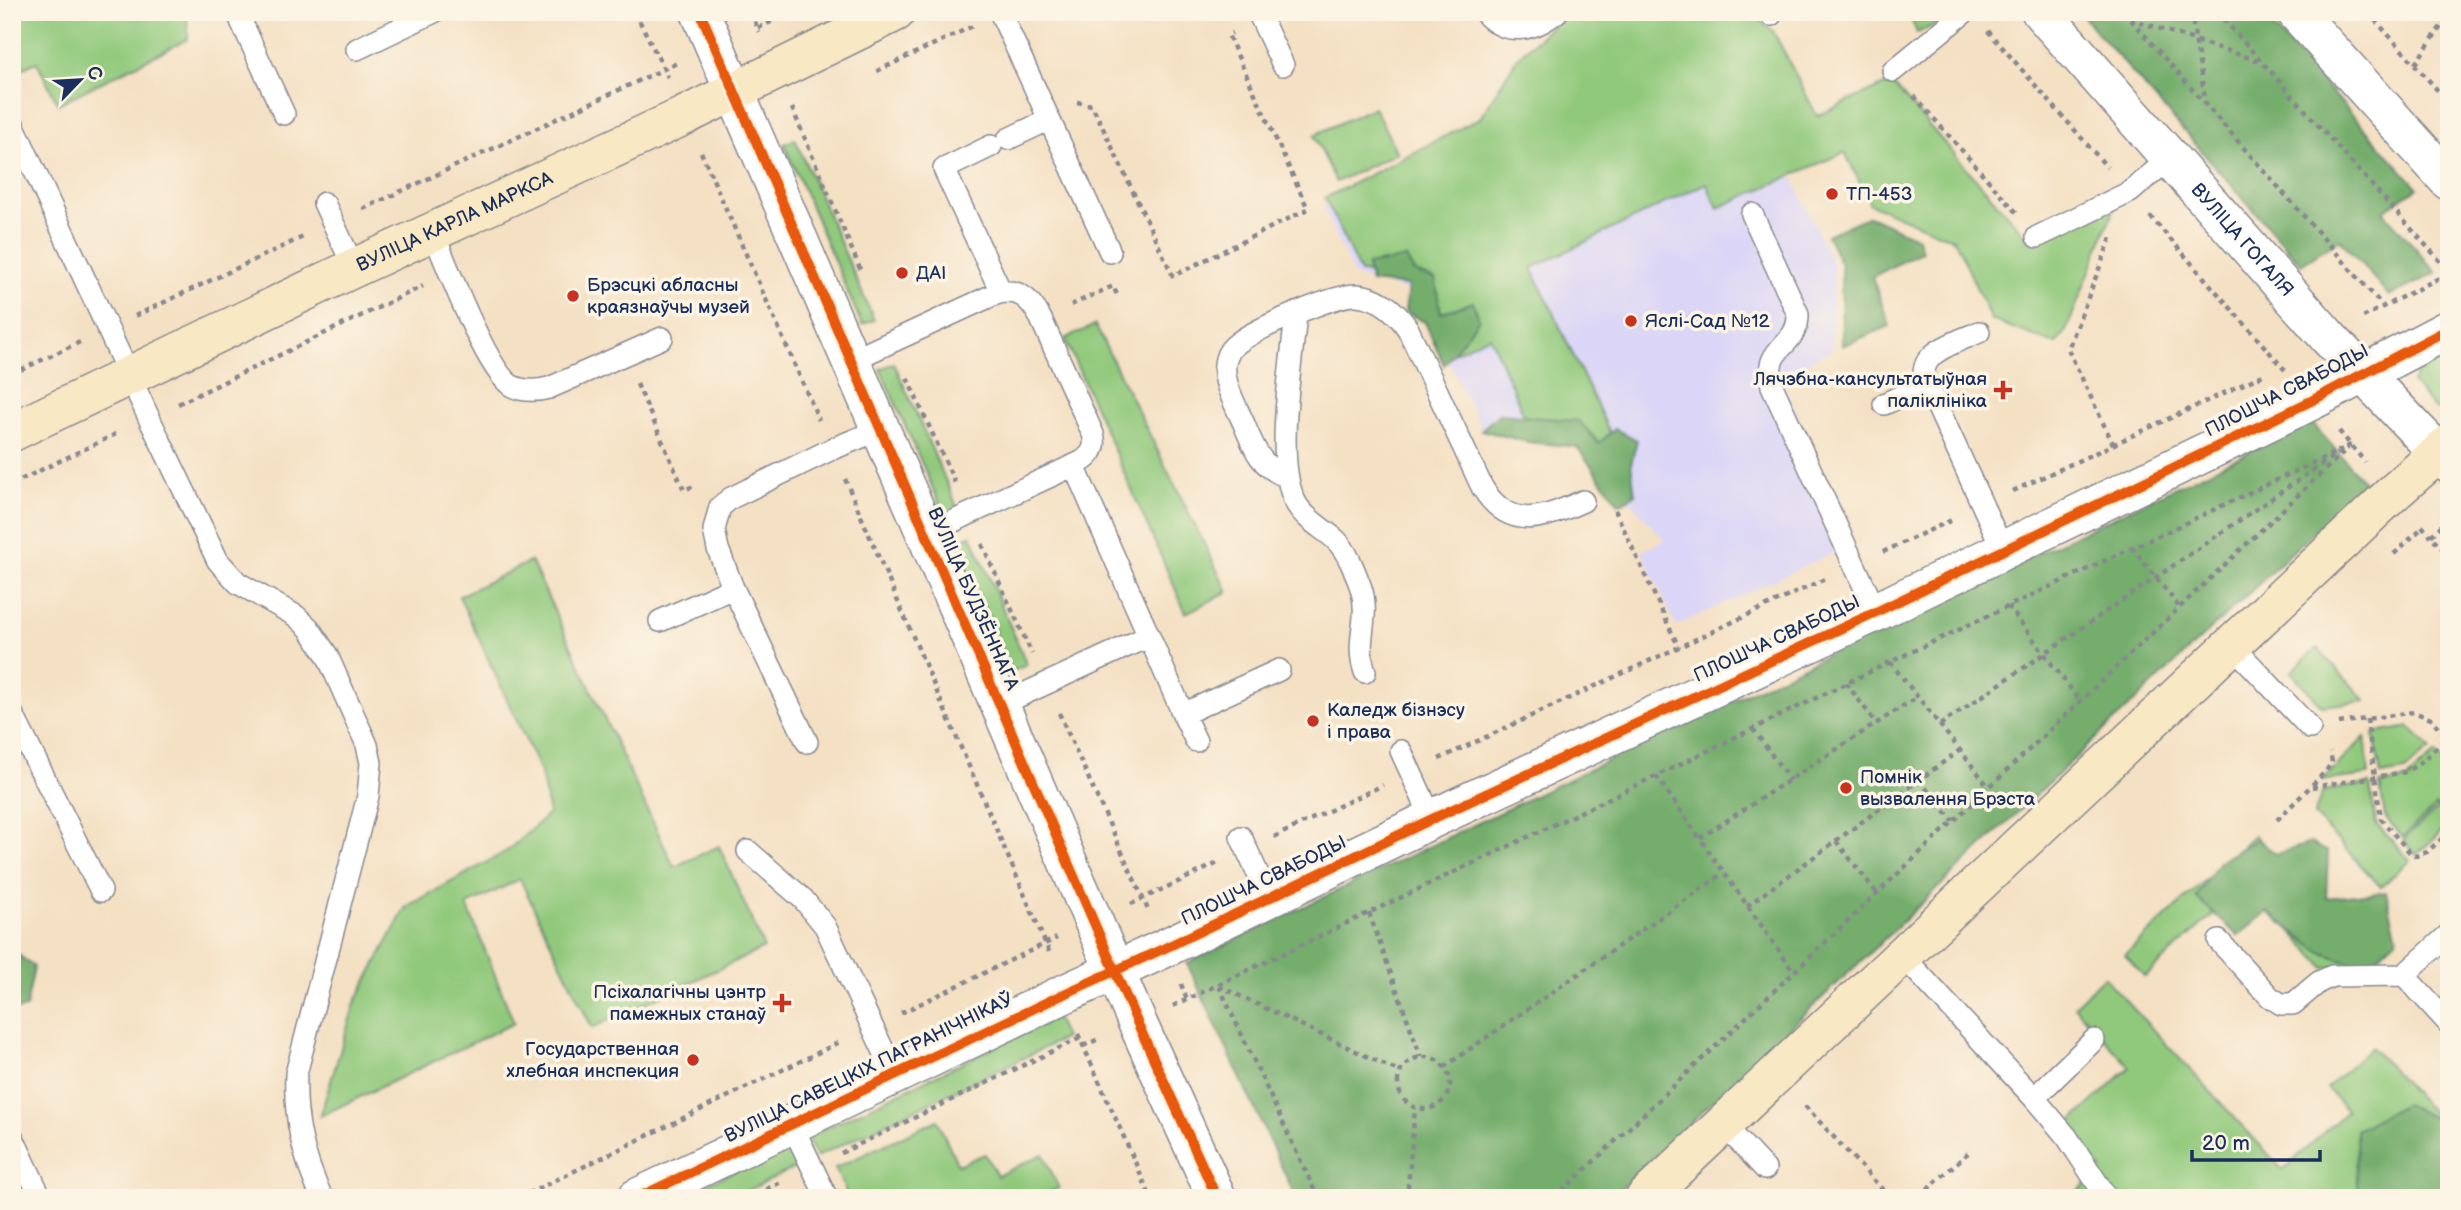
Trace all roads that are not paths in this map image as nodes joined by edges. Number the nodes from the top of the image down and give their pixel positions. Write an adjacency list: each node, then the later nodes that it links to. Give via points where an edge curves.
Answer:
1 (434, 12): 12 (lane)
2 (700, 12): 15 (street, ВУЛІЦА БУДЗЁННАГА)
3 (896, 12): 15 (main road, ВУЛІЦА КАРЛА МАРКСА)
4 (1258, 12): 13 (lane)
5 (1484, 12): 6 (lane, via 1500,26 1522,30)
6 (1557, 12)
7 (2041, 12): 19 (street, ВУЛІЦА ГОГАЛЯ)
8 (2296, 12): 20 (street)
9 (1000, 13): 17 (lane)
10 (1973, 17): 14 (lane)
11 (240, 22): 16 (lane)
12 (357, 49)
13 (1283, 65)
14 (1893, 71)
15 (733, 92): 23 (main road, ВУЛІЦА КАРЛА МАРКСА); 32 (street, ВУЛІЦА БУДЗЁННАГА)
16 (284, 114)
17 (1048, 120): 25 (lane); 27 (lane, via 944,169)
18 (12, 122): 34 (lane)
19 (2170, 158): 24 (lane, via 2130,192); 33 (street, ВУЛІЦА ГОГАЛЯ)
20 (2449, 181)
21 (324, 203): 26 (lane)
22 (1752, 214): 46 (lane, via 1798,314 1793,335 1771,359 1772,386)
23 (433, 232): 26 (main road, ВУЛІЦА КАРЛА МАРКСА); 31 (lane, via 493,367 512,386 549,388)
24 (2037, 237)
25 (1110, 252)
26 (354, 268): 34 (main road, ВУЛІЦА КАРЛА МАРКСА)
27 (1001, 292): 32 (lane); 40 (lane, via 1010,291 1031,301 1095,441 1091,454)
28 (1296, 314): 41 (lane); 41 (lane, via 1242,339 1229,352 1225,369 1255,451 1268,468); 42 (lane, via 1342,295 1381,302 1408,329 1482,487 1498,508 1509,515 1536,517)
29 (2449, 328): 33 (street, ПЛОШЧА СВАБОДЫ)
30 (1979, 332): 35 (lane, via 1931,355 1923,372)
31 (662, 338)
32 (850, 361): 37 (street, ВУЛІЦА БУДЗЁННАГА)
33 (2363, 373): 39 (street, ВУЛІЦА ГОГАЛЯ); 44 (street, ПЛОШЧА СВАБОДЫ)
34 (130, 375): 38 (main road, ВУЛІЦА КАРЛА МАРКСА); 79 (lane, via 223,569 309,628 327,655 367,745 371,763 368,796 296,1074 300,1138)
35 (1927, 384): 36 (lane); 44 (lane)
36 (1884, 404)
37 (879, 430): 43 (street, ВУЛІЦА БУДЗЁННАГА); 45 (lane, via 743,491 720,507 714,530)
38 (12, 432)
39 (2445, 454): 49 (main road, via 2392,494)
40 (1074, 466): 43 (lane); 48 (lane)
41 (1286, 476): 51 (lane, via 1296,504 1339,543 1356,576 1366,607 1359,646)
42 (1583, 501)
43 (926, 534): 52 (street, ВУЛІЦА БУДЗЁННАГА)
44 (2003, 550): 46 (street, ПЛОШЧА СВАБОДЫ)
45 (733, 588): 47 (lane); 57 (lane)
46 (1876, 612): 59 (street, ПЛОШЧА СВАБОДЫ)
47 (660, 621)
48 (1149, 636): 52 (lane); 54 (lane)
49 (2232, 645): 55 (lane); 66 (main road)
50 (1279, 670): 54 (lane)
51 (1365, 672)
52 (1000, 705): 67 (street, ВУЛІЦА БУДЗЁННАГА)
53 (12, 713): 62 (lane)
54 (1184, 714): 56 (lane)
55 (2311, 728)
56 (1196, 741)
57 (807, 742)
58 (1401, 751): 59 (lane)
59 (1432, 819): 63 (street, ПЛОШЧА СВАБОДЫ)
60 (1244, 843): 63 (lane)
61 (748, 851): 71 (lane, via 816,912 834,941)
62 (101, 891)
63 (1269, 898): 67 (street, ПЛОШЧА СВАБОДЫ)
64 (2449, 934): 68 (lane)
65 (2220, 941): 68 (lane, via 2281,1004 2292,1004 2332,976)
66 (1902, 955): 72 (lane); 73 (main road)
67 (1116, 972): 71 (street, ВУЛІЦА САВЕЦКІХ ПАГРАНІЧНІКАЎ); 81 (street, ВУЛІЦА БУДЗЁННАГА)
68 (2404, 975): 69 (lane)
69 (2449, 1024)
70 (2095, 1040): 72 (lane)
71 (895, 1075): 74 (street, ВУЛІЦА САВЕЦКІХ ПАГРАНІЧНІКАЎ)
72 (2034, 1098): 83 (lane, via 2067,1137)
73 (1723, 1124): 76 (lane); 82 (main road)
74 (792, 1125): 77 (street, ВУЛІЦА САВЕЦКІХ ПАГРАНІЧНІКАЎ); 80 (lane)
75 (12, 1136): 78 (lane)
76 (1765, 1168)
77 (661, 1193)
78 (41, 1198)
79 (322, 1198)
80 (827, 1198)
81 (1217, 1198)
82 (1645, 1198)
83 (2107, 1198)

